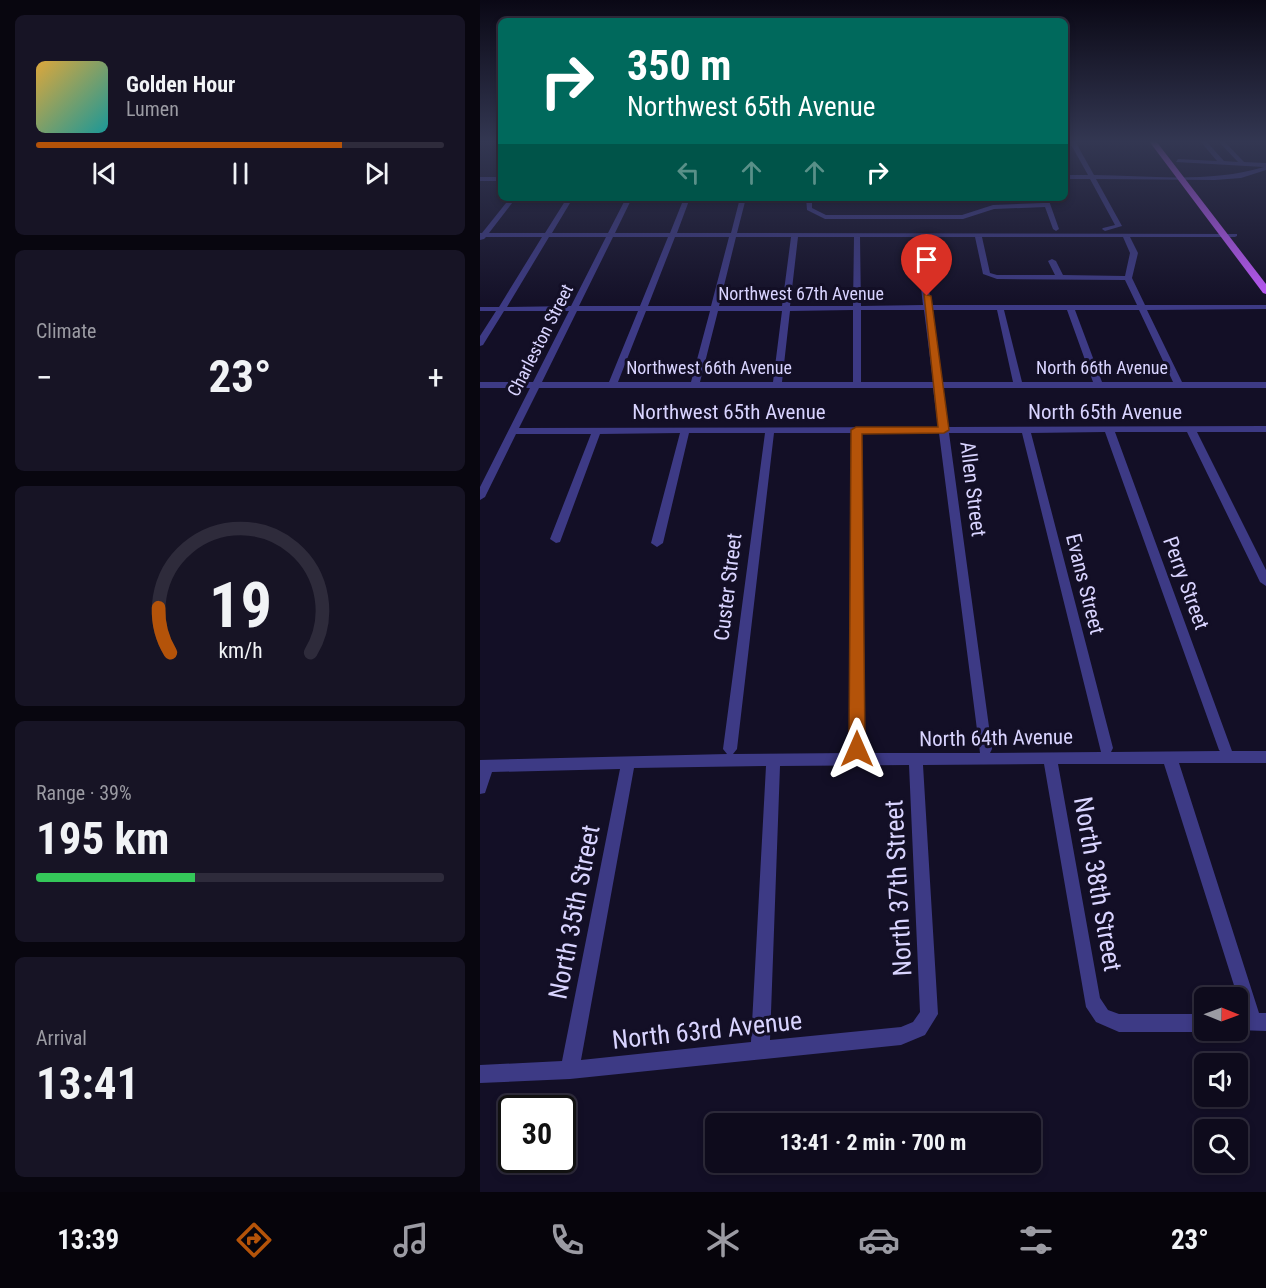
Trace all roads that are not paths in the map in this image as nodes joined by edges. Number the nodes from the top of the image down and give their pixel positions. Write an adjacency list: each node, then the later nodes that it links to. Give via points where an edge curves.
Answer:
1 (1103, 197): 12 (street, via 1118,228)
2 (1197, 197): 21 (main road)
3 (1201, 197): 22 (main road)
4 (511, 201): 24 (street)
5 (568, 201): 13 (street)
6 (628, 201): 23 (street, Charleston Street)
7 (686, 201): 14 (street)
8 (742, 201): 15 (street)
9 (809, 201): 10 (street, via 809,209 825,217 963,217 993,207)
10 (1046, 202): 12 (street)
11 (1016, 229): 12 (street)
12 (1056, 229)
13 (547, 235): 23 (street); 24 (street); 41 (street)
14 (670, 235): 15 (street); 23 (street); 31 (street)
15 (732, 235): 16 (street); 32 (street)
16 (795, 235): 17 (street); 33 (street)
17 (857, 235): 18 (street); 34 (street)
18 (918, 235): 19 (street); 35 (street, Allen Street)
19 (978, 235): 20 (street); 27 (street, via 987,274 997,278)
20 (1125, 235): 21 (street); 28 (street, via 1134,253)
21 (1224, 235): 22 (street); 29 (main road)
22 (1235, 235): 26 (main road)
23 (611, 236): 30 (street, Charleston Street)
24 (481, 237)
25 (1052, 261): 27 (street)
26 (1266, 275)
27 (1060, 277): 28 (street)
28 (1128, 278): 38 (street)
29 (1266, 291)
30 (574, 308): 31 (street, Northwest 67th Avenue); 41 (street, Northwest 67th Avenue); 52 (street, Charleston Street)
31 (643, 308): 32 (street, Northwest 67th Avenue); 43 (street)
32 (714, 308): 33 (street, Northwest 67th Avenue); 44 (street)
33 (786, 308): 34 (street, Northwest 67th Avenue); 45 (street)
34 (858, 308): 35 (street, Northwest 67th Avenue); 46 (street)
35 (929, 308): 36 (street, Northwest 67th Avenue); 47 (street, Allen Street)
36 (1000, 308): 37 (street, Northwest 67th Avenue); 48 (street)
37 (1070, 308): 38 (street, Northwest 67th Avenue); 49 (street)
38 (1140, 308): 39 (street, Northwest 67th Avenue); 50 (street)
39 (1266, 308)
40 (480, 309): 41 (street, Northwest 67th Avenue)
41 (503, 309): 42 (street)
42 (480, 344)
43 (613, 384): 44 (street, Northwest 66th Avenue); 52 (street, Northwest 66th Avenue)
44 (695, 384): 45 (street, Northwest 66th Avenue)
45 (777, 384): 46 (street, Northwest 66th Avenue)
46 (857, 384): 47 (street, Northwest 66th Avenue)
47 (938, 384): 48 (street, North 66th Avenue); 59 (street, Allen Street)
48 (1018, 384): 49 (street, North 66th Avenue)
49 (1098, 384): 50 (street, North 66th Avenue)
50 (1178, 384): 53 (street, North 66th Avenue)
51 (480, 385): 52 (street, Northwest 66th Avenue)
52 (535, 385): 63 (street, Charleston Street)
53 (1266, 385)
54 (1266, 429): 62 (street, North 65th Avenue)
55 (597, 430): 56 (street, Northwest 65th Avenue); 63 (street, Northwest 65th Avenue); 65 (street)
56 (685, 430): 57 (street, Northwest 65th Avenue); 66 (street)
57 (770, 430): 58 (street, Northwest 65th Avenue); 70 (street, Custer Street)
58 (856, 430): 59 (street, Northwest 65th Avenue); 71 (street)
59 (944, 430): 60 (street, North 65th Avenue); 68 (street, Allen Street)
60 (1026, 430): 61 (street, North 65th Avenue); 69 (street, Evans Street)
61 (1109, 430): 62 (street, North 65th Avenue); 72 (street, Perry Street)
62 (1191, 430): 67 (street)
63 (514, 431): 64 (street, Charleston Street)
64 (480, 497)
65 (556, 539)
66 (657, 543)
67 (1266, 582)
68 (985, 748)
69 (1106, 748)
70 (730, 749)
71 (857, 749)
72 (1226, 750)
73 (1050, 758): 75 (street, North 64th Avenue); 77 (street, North 64th Avenue); 83 (street, North 38th Street, via 1092,1001 1102,1016 1119,1023)
74 (1264, 758): 75 (street, North 64th Avenue)
75 (1170, 759): 82 (street)
76 (773, 760): 77 (street, North 64th Avenue); 78 (street, North 64th Avenue); 84 (street)
77 (916, 760): 81 (street, North 37th Street)
78 (628, 764): 79 (street, North 64th Avenue); 85 (street, North 35th Street)
79 (484, 766): 80 (street)
80 (480, 788)
81 (929, 1014): 84 (street, North 63rd Avenue, via 919,1029 901,1036)
82 (1252, 1022)
83 (1194, 1023)
84 (760, 1050): 85 (street, North 63rd Avenue)
85 (570, 1070): 86 (street, North 63rd Avenue)
86 (480, 1074)

